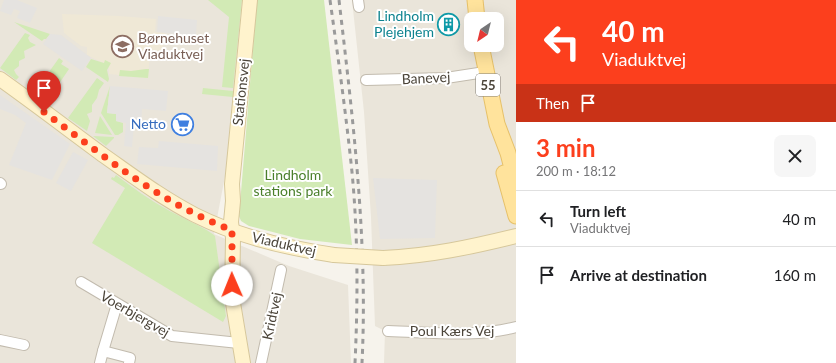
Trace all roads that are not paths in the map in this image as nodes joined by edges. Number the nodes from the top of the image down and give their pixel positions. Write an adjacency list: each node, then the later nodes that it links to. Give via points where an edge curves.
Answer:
1 (250, 0): 11 (street, Stationsvej)
2 (475, 0): 3 (main road)
3 (476, 12)
4 (482, 52): 5 (main road, 55)
5 (485, 72): 7 (street, Banevej, via 446,78); 8 (main road, 55, via 497,124 500,155)
6 (0, 79): 11 (street, Viaduktvej, via 148,187 194,214)
7 (366, 80)
8 (511, 169): 9 (main road, 55); 10 (main road, 55)
9 (516, 184)
10 (516, 216)
11 (227, 228): 12 (street, Viaduktvej, bridge, via 279,245 334,255 384,258 443,252); 19 (street, via 232,299)
12 (516, 236)
13 (281, 270): 25 (street, Kridtvej)
14 (81, 282): 15 (street, Voerbjergvej)
15 (117, 304): 19 (street, Voerbjergvej, via 172,336); 21 (street)
16 (516, 327): 17 (street, Poul Kærs Vej, via 483,334)
17 (388, 331)
18 (0, 340): 20 (street)
19 (239, 342): 24 (street)
20 (24, 345)
21 (103, 351): 22 (street); 23 (street, via 130,358)
22 (100, 363)
23 (129, 363)
24 (243, 363)
25 (262, 363)

